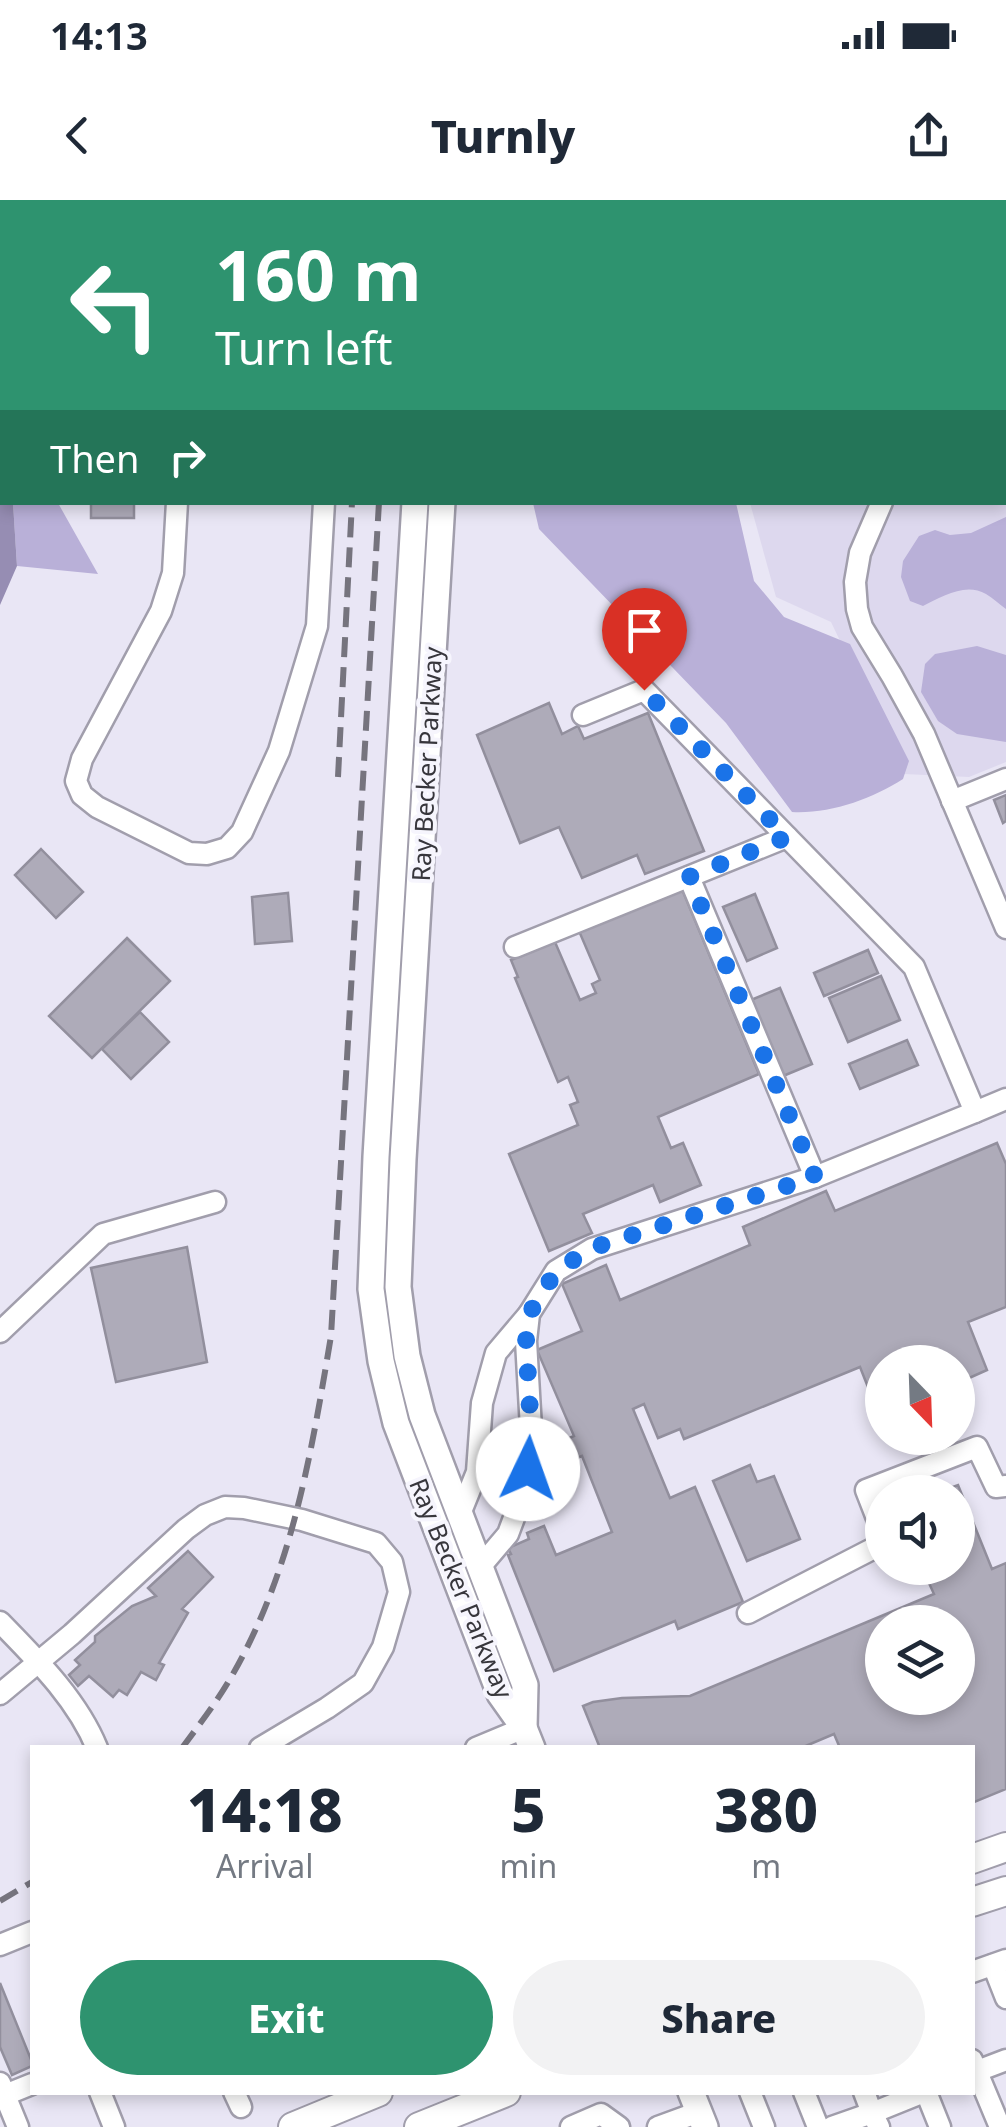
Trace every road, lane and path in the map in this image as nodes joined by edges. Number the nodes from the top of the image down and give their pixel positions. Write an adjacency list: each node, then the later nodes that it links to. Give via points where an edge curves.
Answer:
1 (177, 505): 2 (street, via 174,572 161,611 76,781 97,807 189,853 207,854 226,848 242,832 279,751 317,626)
2 (324, 505)
3 (415, 505): 28 (main road, Ray Becker Parkway, via 371,1289 396,1423 500,1694)
4 (442, 505): 21 (main road, Ray Becker Parkway, via 398,1287 415,1391)
5 (881, 505): 8 (street, via 860,554 856,609)
6 (584, 715): 9 (street, via 644,690)
7 (1006, 779): 8 (street)
8 (952, 801): 11 (street)
9 (787, 837): 10 (street); 14 (street, via 914,967)
10 (689, 877): 12 (street); 15 (street)
11 (1006, 925)
12 (516, 947)
13 (1006, 1100): 14 (street)
14 (975, 1112): 15 (street)
15 (815, 1177): 17 (street, via 592,1248 556,1271)
16 (215, 1202): 18 (street, via 103,1234)
17 (529, 1314): 21 (street, via 496,1354 482,1403 477,1472); 23 (street, via 532,1446 524,1492 508,1534)
18 (0, 1332)
19 (905, 1475): 20 (street, via 977,1447 996,1487)
20 (1006, 1486)
21 (460, 1514): 23 (main road, Ray Becker Parkway)
22 (865, 1553): 24 (street)
23 (480, 1567): 28 (main road, Ray Becker Parkway, via 526,1685)
24 (748, 1614)
25 (0, 1622): 26 (street)
26 (38, 1661): 27 (street); 29 (street); 30 (street, via 186,1529 225,1507 302,1520 376,1543 392,1562 399,1592 363,1683)
27 (0, 1694)
28 (528, 1738): 31 (street)
29 (96, 1745)
30 (265, 1745)
31 (492, 1745)
32 (1006, 1847): 33 (highway)
33 (975, 1858)
34 (1006, 1891): 35 (highway)
35 (975, 1901)
36 (30, 1933): 37 (street)
37 (0, 1946)
38 (990, 1966): 39 (street)
39 (1006, 1998)
40 (1006, 2060): 41 (street)
41 (975, 2068)
42 (975, 2070): 67 (street)
43 (30, 2084): 44 (street)
44 (2, 2091): 56 (street)
45 (101, 2095): 57 (street)
46 (371, 2095): 58 (highway)
47 (502, 2095): 54 (highway)
48 (751, 2095): 63 (street)
49 (805, 2095): 64 (street)
50 (865, 2095): 55 (street)
51 (920, 2095): 55 (street)
52 (926, 2095): 66 (street)
53 (698, 2110): 62 (street)
54 (476, 2117): 59 (highway)
55 (875, 2120): 65 (street)
56 (18, 2127)
57 (114, 2127)
58 (292, 2127)
59 (420, 2127)
60 (571, 2127): 61 (street, via 601,2114)
61 (619, 2127)
62 (658, 2127)
63 (764, 2127)
64 (818, 2127)
65 (832, 2127)
66 (940, 2127)
67 (1000, 2127)

